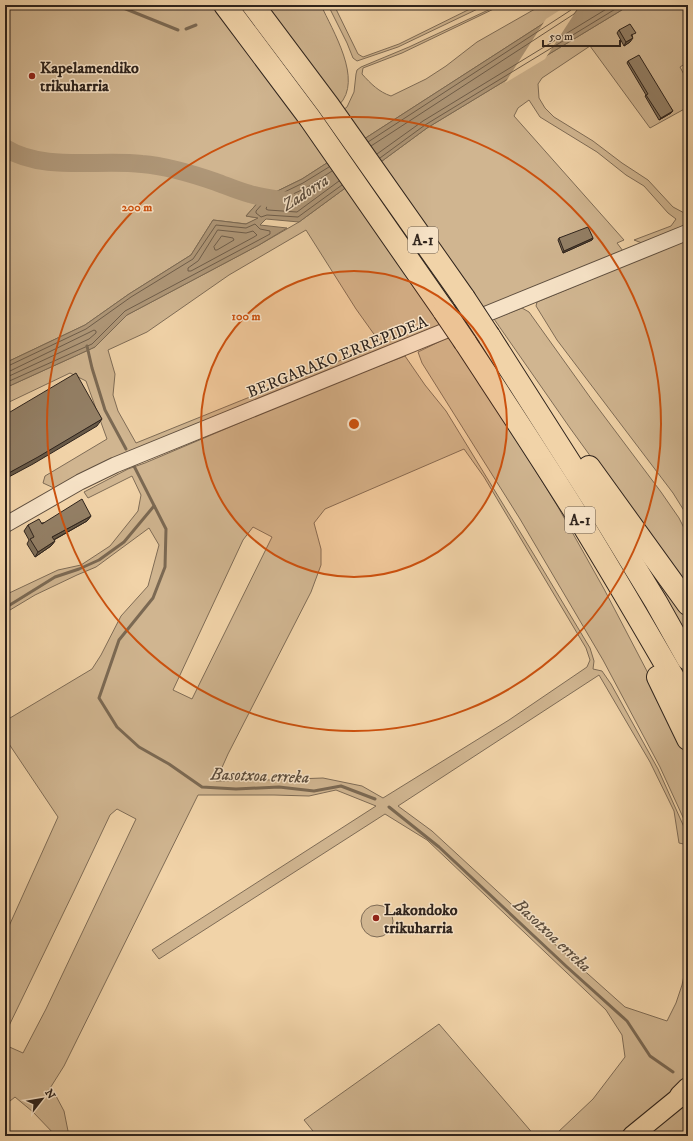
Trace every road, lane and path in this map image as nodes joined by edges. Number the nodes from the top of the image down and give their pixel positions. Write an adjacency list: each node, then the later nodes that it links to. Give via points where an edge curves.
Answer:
1 (225, 5): 5 (highway, A-1, bridge, via 309,117 444,311)
2 (252, 5): 4 (highway, A-1, bridge, via 328,105)
3 (688, 232): 6 (street, BERGARAKO ERREPIDEA, via 115,465)
4 (489, 336): 7 (highway, via 548,411); 8 (highway, A-1, via 598,506)
5 (572, 506): 9 (highway, A-1); 10 (highway)
6 (5, 525)
7 (688, 604)
8 (688, 658)
9 (688, 703)
10 (688, 739)
11 (686, 1092): 12 (main road)
12 (632, 1136)

